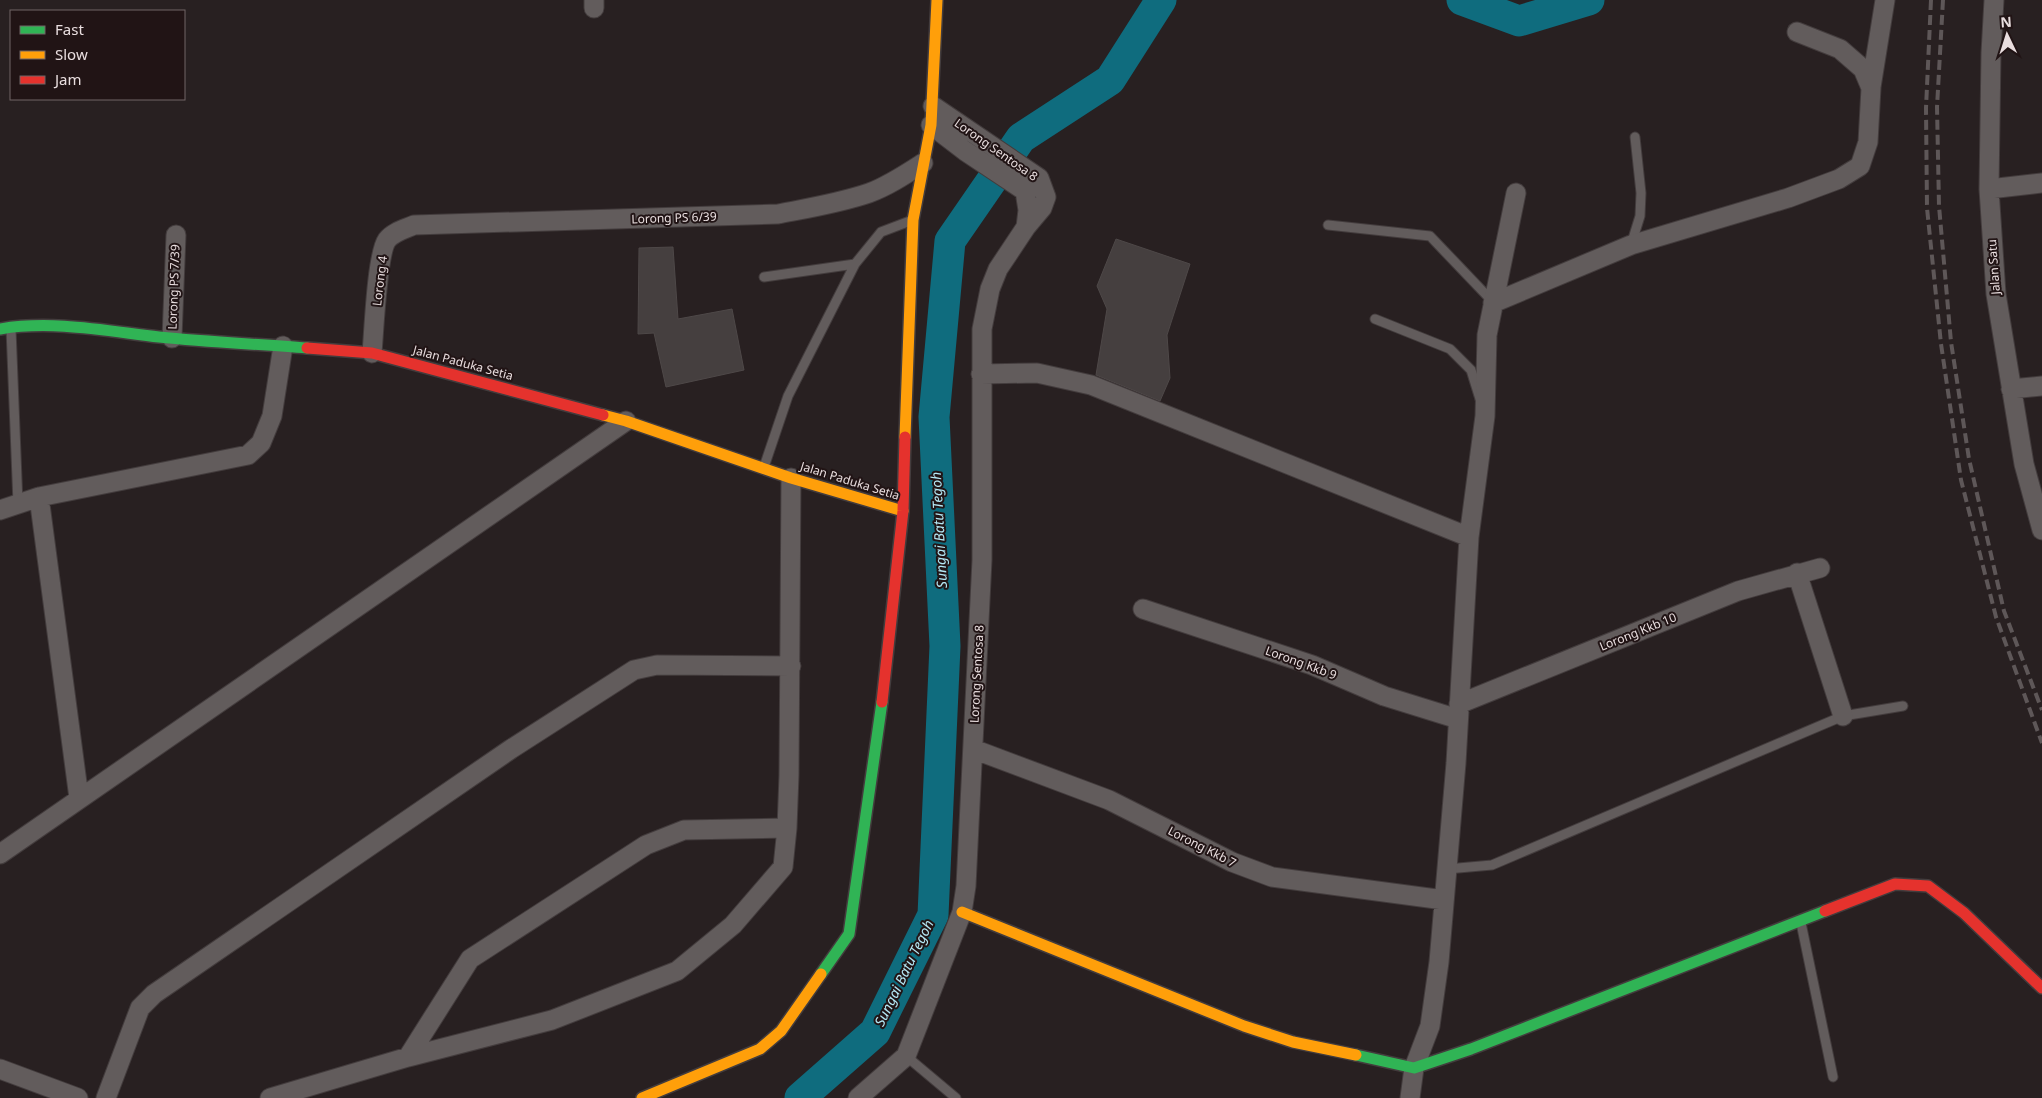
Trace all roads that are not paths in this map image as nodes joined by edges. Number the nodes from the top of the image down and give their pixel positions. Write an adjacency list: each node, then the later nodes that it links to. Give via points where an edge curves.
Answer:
1 (937, 0): 6 (street)
2 (1885, 0): 5 (street)
3 (1994, 0): 11 (street, Jalan Satu)
4 (1797, 32): 5 (street, via 1840,49 1863,68)
5 (1871, 88): 18 (street, via 1868,142 1860,166 1839,179 1788,198)
6 (933, 106): 7 (street); 16 (street, Lorong Sentosa 8, via 1039,178 1046,197 1042,208)
7 (931, 125): 9 (street); 16 (street, Lorong Sentosa 8, via 1024,191 1028,210)
8 (1635, 136): 18 (lane, via 1641,193 1640,216)
9 (923, 163): 13 (street); 14 (street, Lorong PS 6/39, via 870,192 778,214)
10 (2042, 183): 11 (street)
11 (1988, 189): 29 (street, Jalan Satu, via 1996,294)
12 (1516, 193): 21 (street)
13 (913, 220): 19 (lane, via 881,232); 37 (street)
14 (414, 224): 26 (street, Lorong 4, via 393,234 386,242 380,259)
15 (1328, 225): 21 (lane, via 1430,236)
16 (1026, 227): 27 (street, Lorong Sentosa 8, via 998,269 990,289 982,329)
17 (176, 235): 24 (street, Lorong PS 7/39)
18 (1631, 245): 21 (street)
19 (855, 264): 20 (lane); 32 (lane, via 788,396)
20 (764, 277)
21 (1493, 303): 30 (street, via 1487,335)
22 (1375, 319): 30 (lane, via 1450,349 1471,370)
23 (6, 328): 24 (street, Jalan Paduka Setia, via 62,326); 35 (lane)
24 (172, 338): 25 (street, Jalan Paduka Setia)
25 (283, 346): 26 (street, Jalan Paduka Setia); 34 (street, via 272,416 261,443 248,454)
26 (372, 353): 31 (street, Jalan Paduka Setia)
27 (981, 374): 39 (street, via 1037,373 1092,385); 47 (street, Lorong Sentosa 8, via 982,560)
28 (2042, 386): 29 (street)
29 (2011, 389): 38 (street, Jalan Satu, via 2024,464)
30 (1485, 416): 39 (street)
31 (626, 421): 32 (street, Jalan Paduka Setia); 48 (street)
32 (764, 467): 33 (street, Jalan Paduka Setia)
33 (791, 478): 37 (street, Jalan Paduka Setia); 43 (street)
34 (39, 497): 35 (street); 48 (street)
35 (18, 504): 36 (street)
36 (0, 510)
37 (902, 511): 64 (street, via 880,723 849,934 781,1031 760,1049)
38 (2042, 530)
39 (1469, 538): 45 (street)
40 (1820, 568): 41 (street, Lorong Kkb 10)
41 (1798, 573): 45 (street, Lorong Kkb 10, via 1738,591); 46 (street)
42 (1143, 609): 45 (street, Lorong Kkb 9, via 1312,665 1384,696)
43 (791, 666): 49 (street); 62 (street, via 657,665 634,670 511,749 154,994 140,1008)
44 (1903, 706): 46 (lane)
45 (1459, 712): 51 (street)
46 (1843, 716): 51 (lane, via 1492,865)
47 (972, 749): 52 (street, Lorong Kkb 7, via 1109,800 1232,862 1264,874); 53 (street, Lorong Sentosa 8)
48 (79, 798): 50 (street)
49 (787, 828): 57 (street, via 684,830 646,845 470,959); 57 (street, via 783,867 732,925 677,971 552,1020)
50 (0, 854)
51 (1447, 868): 52 (street)
52 (1444, 900): 58 (street, via 1430,1026)
53 (962, 912): 56 (street, Lorong Sentosa 8); 58 (street, via 1244,1026 1293,1042)
54 (1801, 921): 55 (street, via 1895,884 1928,886 1964,913); 58 (street); 60 (lane)
55 (2042, 988)
56 (906, 1056): 65 (street, Lorong Sentosa 8); 66 (lane)
57 (408, 1057): 63 (street)
58 (1414, 1068): 67 (street)
59 (0, 1069): 61 (street)
60 (1833, 1077)
61 (78, 1098)
62 (106, 1098)
63 (270, 1098)
64 (642, 1098)
65 (858, 1098)
66 (956, 1098)
67 (1410, 1098)

